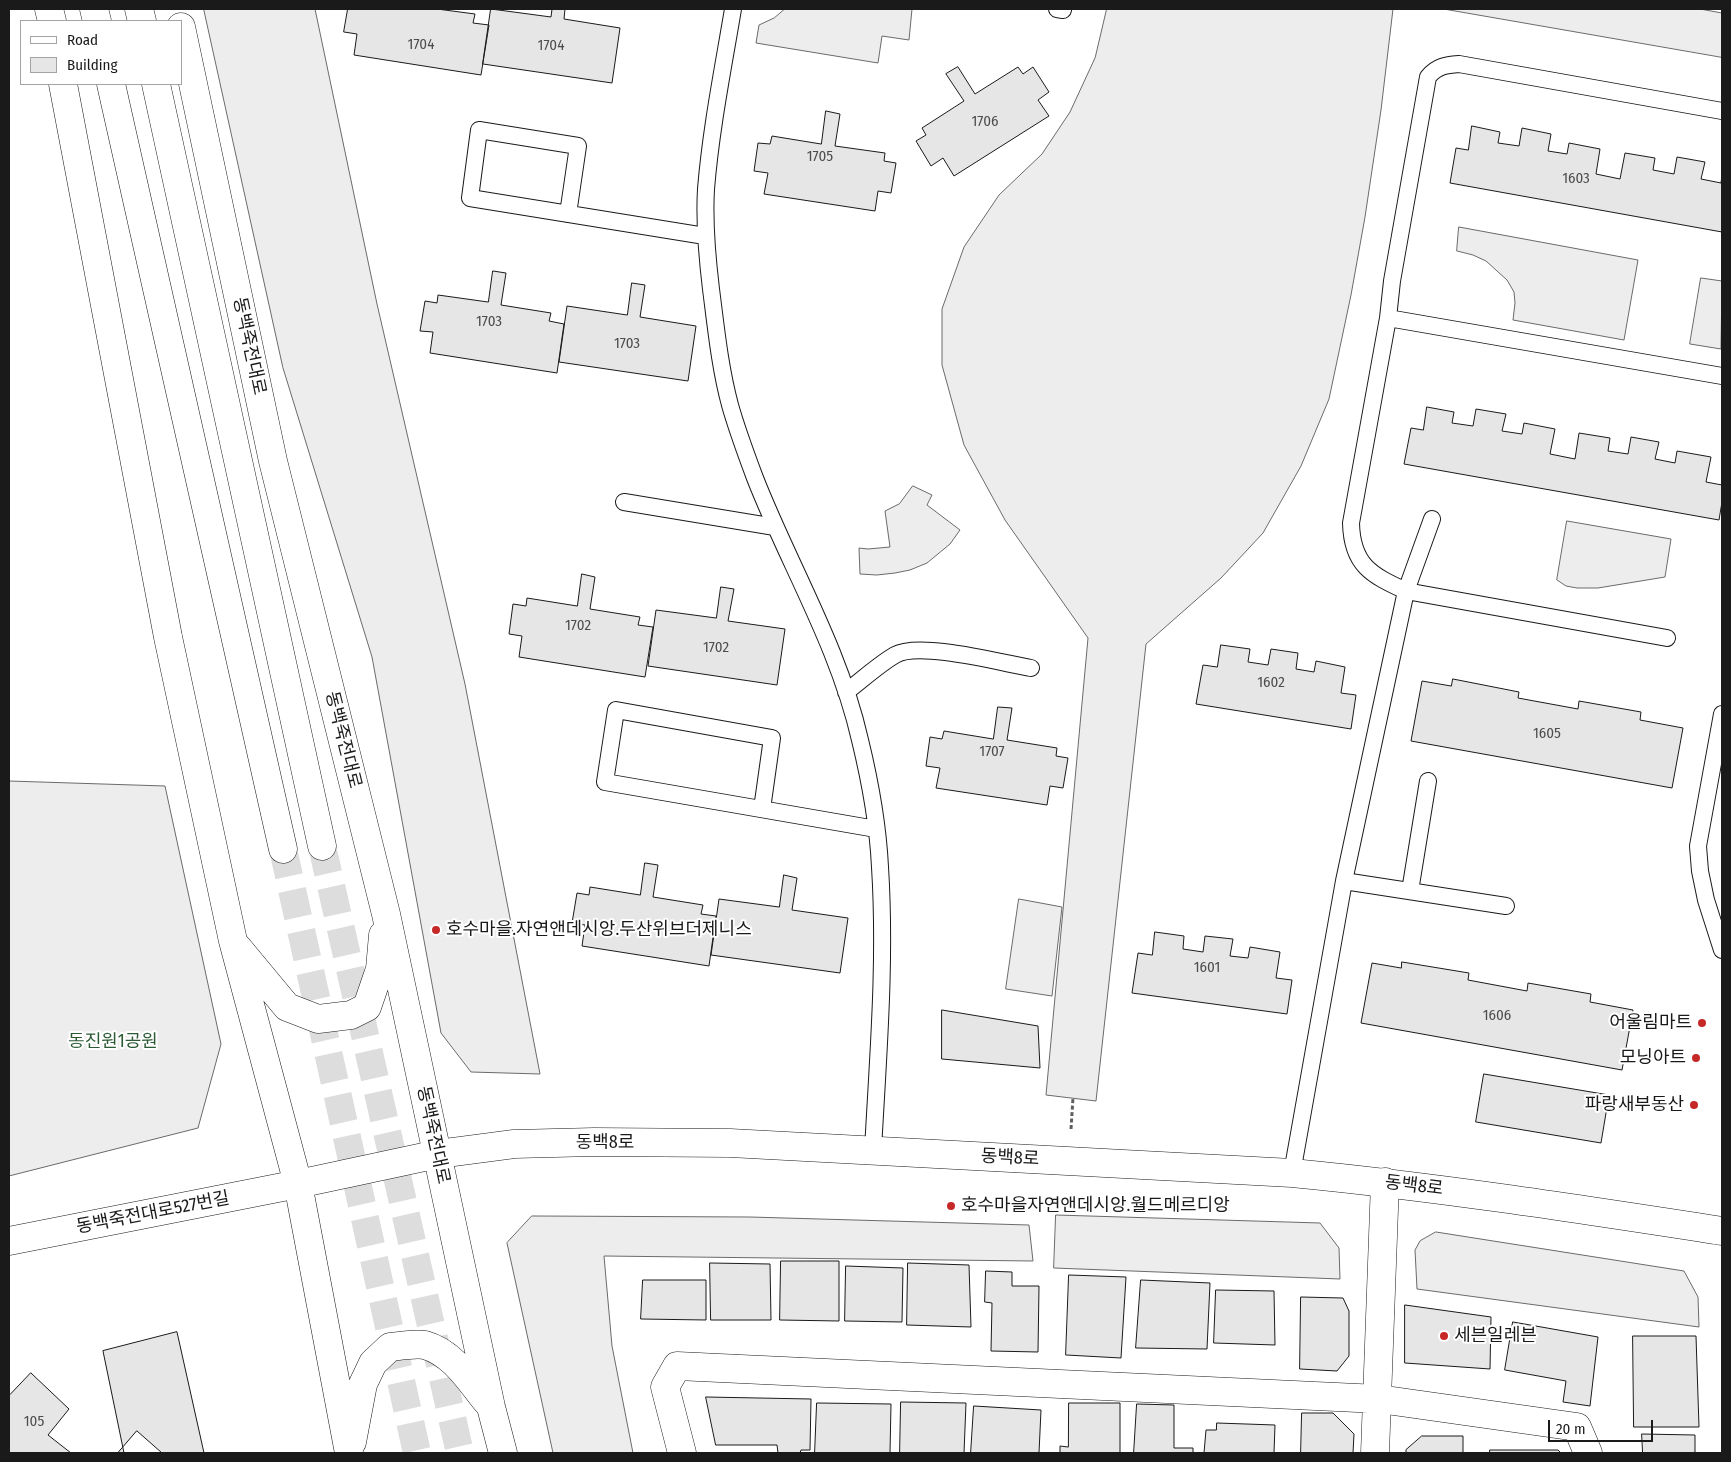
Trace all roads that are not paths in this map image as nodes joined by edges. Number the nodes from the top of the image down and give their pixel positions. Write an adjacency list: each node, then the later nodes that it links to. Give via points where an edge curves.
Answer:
1 (733, 9): 8 (lane, via 711,139)
2 (182, 33): 27 (main road, 동백죽전대로, via 273,461)
3 (63, 85): 28 (main road, via 168,637)
4 (111, 85): 23 (main road)
5 (156, 85): 22 (main road, 동백죽전대로)
6 (1722, 111): 9 (lane, via 1459,64 1435,69 1428,76)
7 (568, 214): 7 (lane, via 470,198 479,130 578,146); 8 (lane)
8 (705, 236): 13 (lane, via 730,404)
9 (1388, 318): 10 (lane); 14 (lane, via 1351,523 1351,541 1362,563 1380,579)
10 (1722, 376)
11 (624, 502): 13 (lane)
12 (1432, 519): 14 (lane)
13 (775, 527): 17 (lane, via 827,639)
14 (1406, 591): 15 (lane); 24 (lane)
15 (1667, 638)
16 (1032, 668): 17 (lane, via 928,650 911,650 896,654)
17 (846, 692): 21 (lane, via 860,736)
18 (1722, 714): 29 (lane, via 1698,846 1706,900)
19 (1428, 781): 25 (lane)
20 (762, 809): 20 (lane, via 604,782 616,710 772,738); 21 (lane)
21 (876, 829): 30 (lane, via 880,864 882,970)
22 (322, 846)
23 (283, 849)
24 (1344, 881): 25 (lane); 32 (lane)
25 (1410, 891): 26 (lane)
26 (1506, 906)
27 (386, 914): 28 (main road, via 380,969 367,1007 351,1015 318,1019 287,1007); 31 (main road, 동백죽전대로)
28 (233, 941): 34 (main road)
29 (1722, 950)
30 (873, 1150): 31 (main road, 동백8로, via 594,1142 514,1144); 32 (main road, 동백8로)
31 (438, 1154): 34 (main road, 동백8로); 38 (main road, 동백죽전대로)
32 (1292, 1173): 33 (main road, 동백8로)
33 (1385, 1182): 35 (main road, 동백8로); 37 (main road)
34 (298, 1184): 36 (main road, 동백죽전대로527번길); 39 (main road)
35 (1722, 1231)
36 (9, 1241)
37 (1379, 1399): 41 (main road, via 677,1366 665,1387); 42 (main road); 43 (main road, via 1577,1427)
38 (491, 1408): 39 (main road, via 458,1366 441,1352 423,1345 390,1346 373,1363 364,1384); 40 (main road, 동백죽전대로)
39 (349, 1453)
40 (503, 1453)
41 (682, 1453)
42 (1376, 1453)
43 (1588, 1453)

